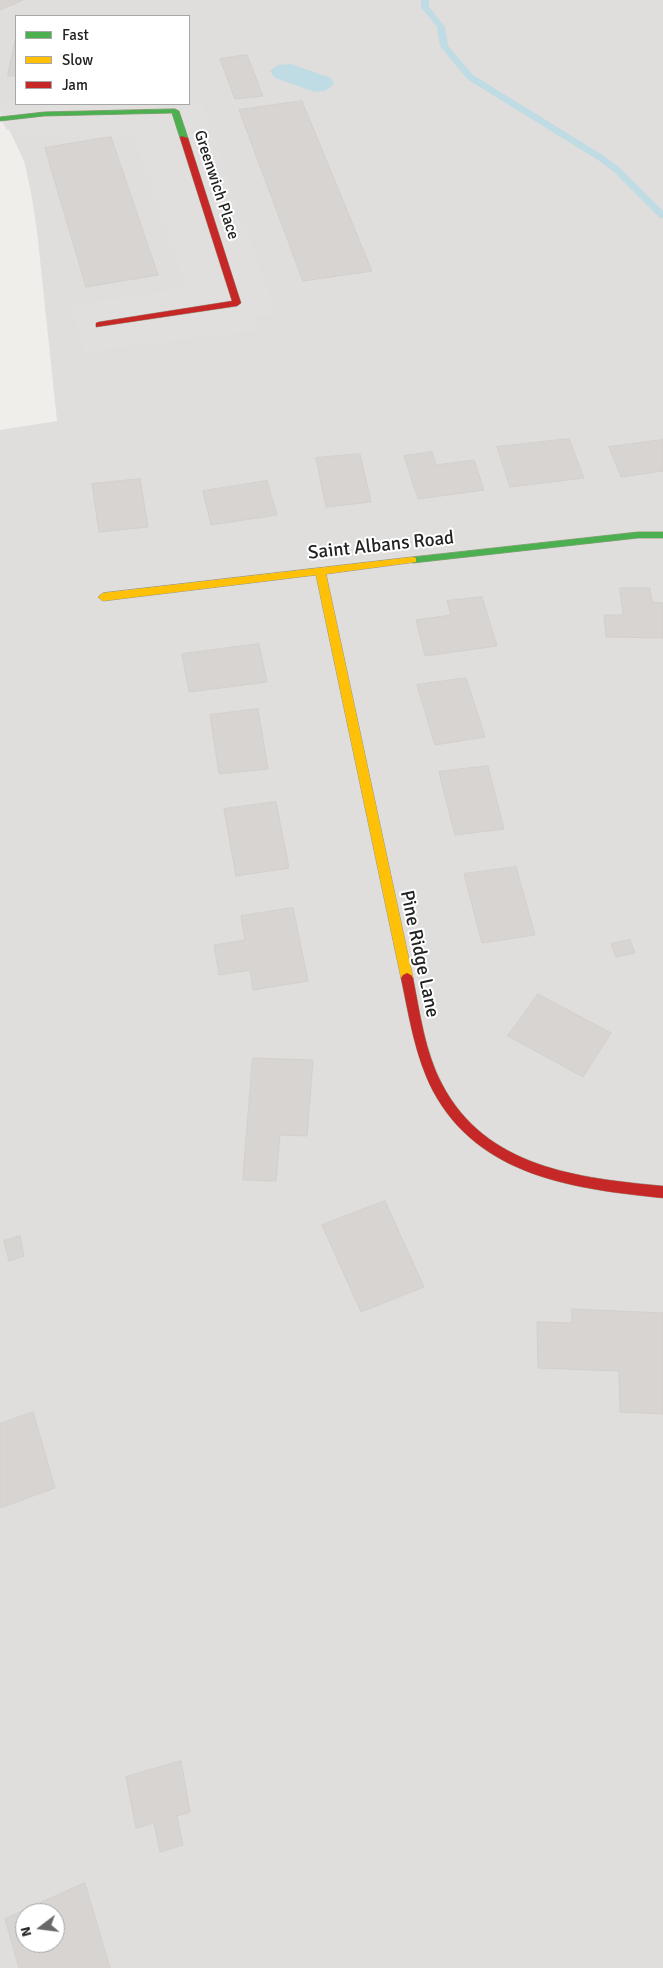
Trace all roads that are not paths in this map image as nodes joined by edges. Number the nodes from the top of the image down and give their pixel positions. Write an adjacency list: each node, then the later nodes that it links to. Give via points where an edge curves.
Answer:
1 (0, 119): 2 (street, Greenwich Place, via 44,114 174,111 237,303)
2 (99, 325)
3 (663, 535): 4 (street, Saint Albans Road, via 638,535)
4 (320, 570): 5 (street, Saint Albans Road); 6 (street, Pine Ridge Lane, via 418,1035 445,1101 466,1127 494,1149 527,1167 572,1181)
5 (103, 597)
6 (663, 1192)

